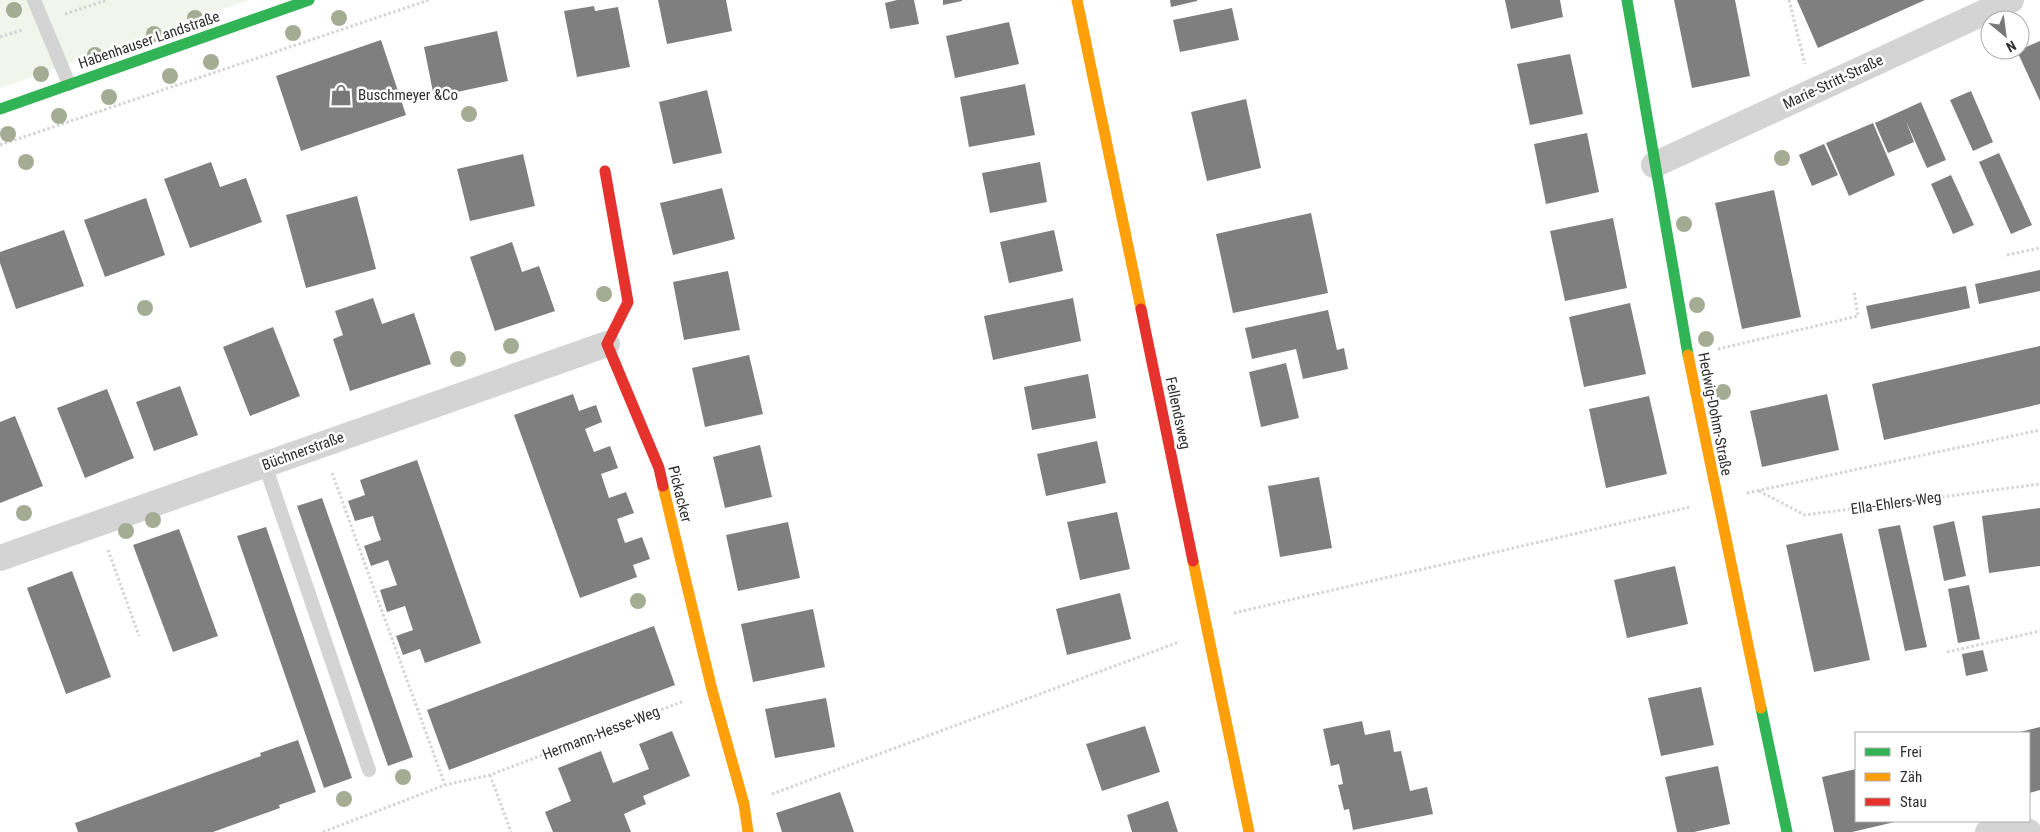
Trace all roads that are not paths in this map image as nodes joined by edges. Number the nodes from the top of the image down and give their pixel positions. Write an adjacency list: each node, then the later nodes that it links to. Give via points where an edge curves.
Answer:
1 (34, 0): 6 (lane)
2 (309, 0): 6 (street, Habenhauser Landstraße)
3 (1077, 0): 15 (street, Fellendsweg)
4 (1627, 0): 8 (street, Hedwig-Dohm-Straße)
5 (2012, 0): 8 (street, Marie-Stritt-Straße)
6 (70, 84): 7 (street, Habenhauser Landstraße)
7 (0, 109)
8 (1654, 165): 16 (street, Hedwig-Dohm-Straße, via 1688,356)
9 (605, 171): 10 (street, via 628,302)
10 (607, 344): 11 (street, Büchnerstraße); 14 (street, Pickacker, via 659,468 712,690 744,804)
11 (265, 465): 12 (street, Büchnerstraße); 13 (lane)
12 (0, 558)
13 (368, 770)
14 (748, 832)
15 (1249, 832)
16 (1787, 832)
17 (1988, 832): 18 (street, via 2015,826)
18 (2029, 832)

